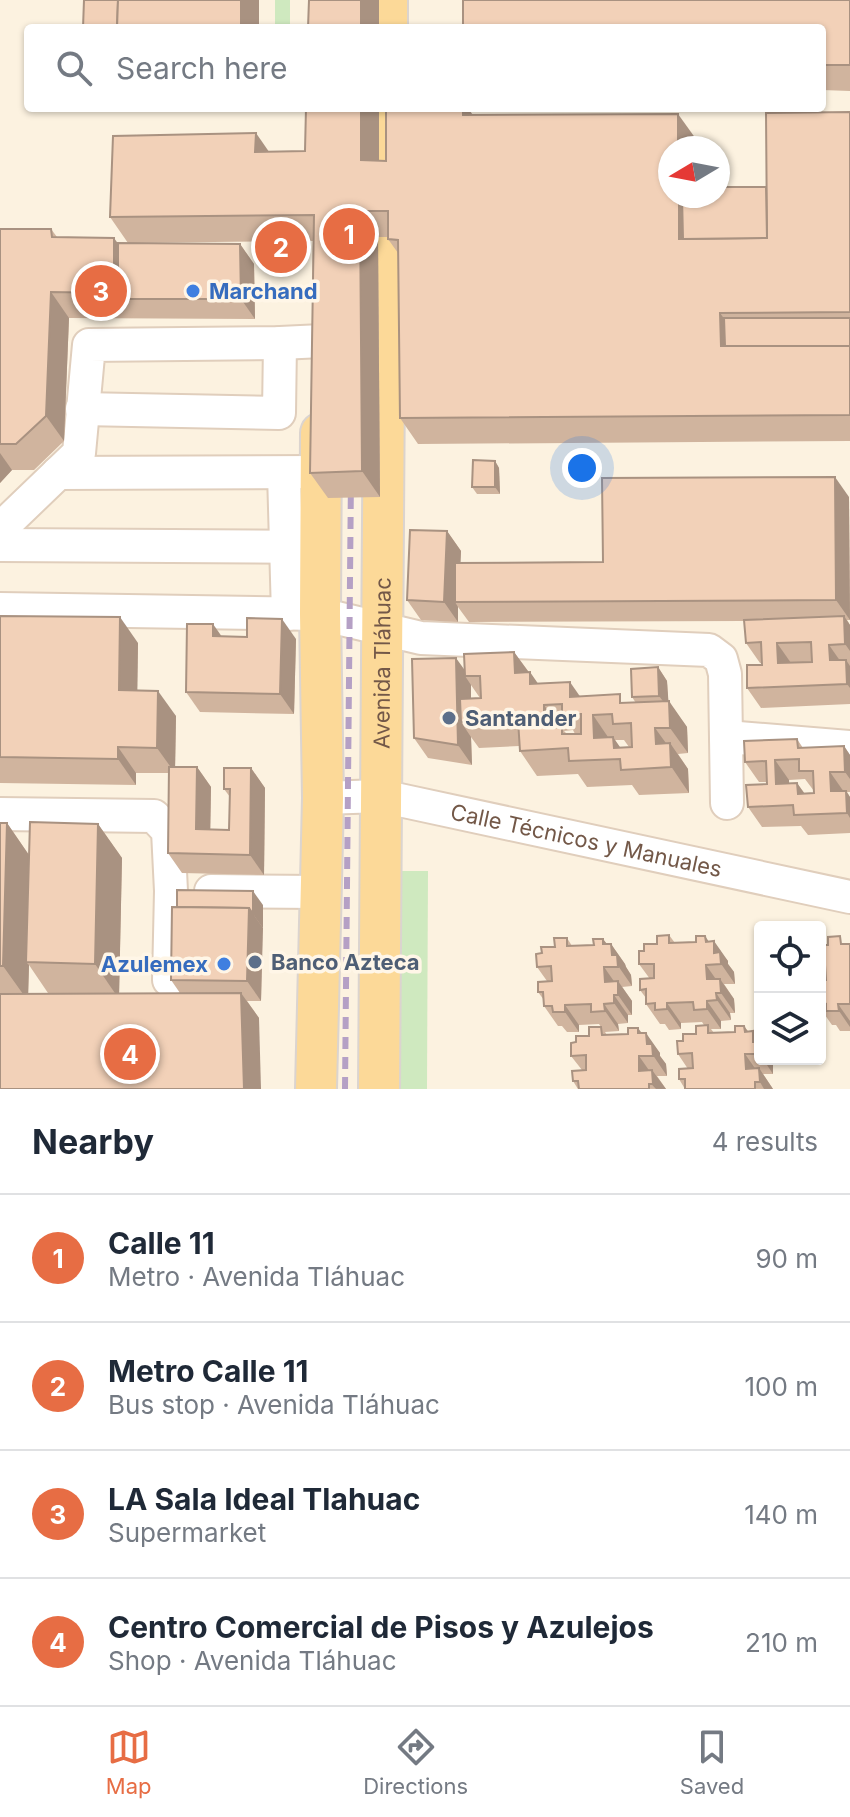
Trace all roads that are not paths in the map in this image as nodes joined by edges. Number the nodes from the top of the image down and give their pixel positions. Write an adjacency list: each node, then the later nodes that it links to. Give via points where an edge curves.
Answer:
1 (386, 112): 2 (main road)
2 (386, 186)
3 (385, 237): 14 (main road, Avenida Tláhuac)
4 (322, 327): 5 (street); 8 (main road, via 321,388)
5 (280, 343): 6 (street, via 89,345); 6 (street, via 279,413)
6 (82, 409): 7 (street, via 79,453)
7 (58, 473): 8 (street); 9 (street)
8 (303, 473): 11 (main road)
9 (0, 529)
10 (0, 545): 11 (street)
11 (303, 546): 13 (main road)
12 (0, 609): 13 (street)
13 (304, 614): 14 (street); 18 (main road)
14 (383, 629): 15 (street, via 421,638 709,650 721,659 725,674); 17 (main road, Avenida Tláhuac)
15 (726, 737): 16 (street); 19 (street)
16 (850, 747)
17 (381, 796): 18 (street, Calle Técnicos y Manuales); 23 (street, Calle Técnicos y Manuales); 26 (main road, Avenida Tláhuac)
18 (323, 798): 22 (main road)
19 (727, 803)
20 (0, 814): 21 (street, via 154,816 168,831)
21 (171, 891): 22 (street); 24 (street)
22 (320, 892): 25 (main road)
23 (850, 897)
24 (169, 980)
25 (316, 1089)
26 (379, 1089)

